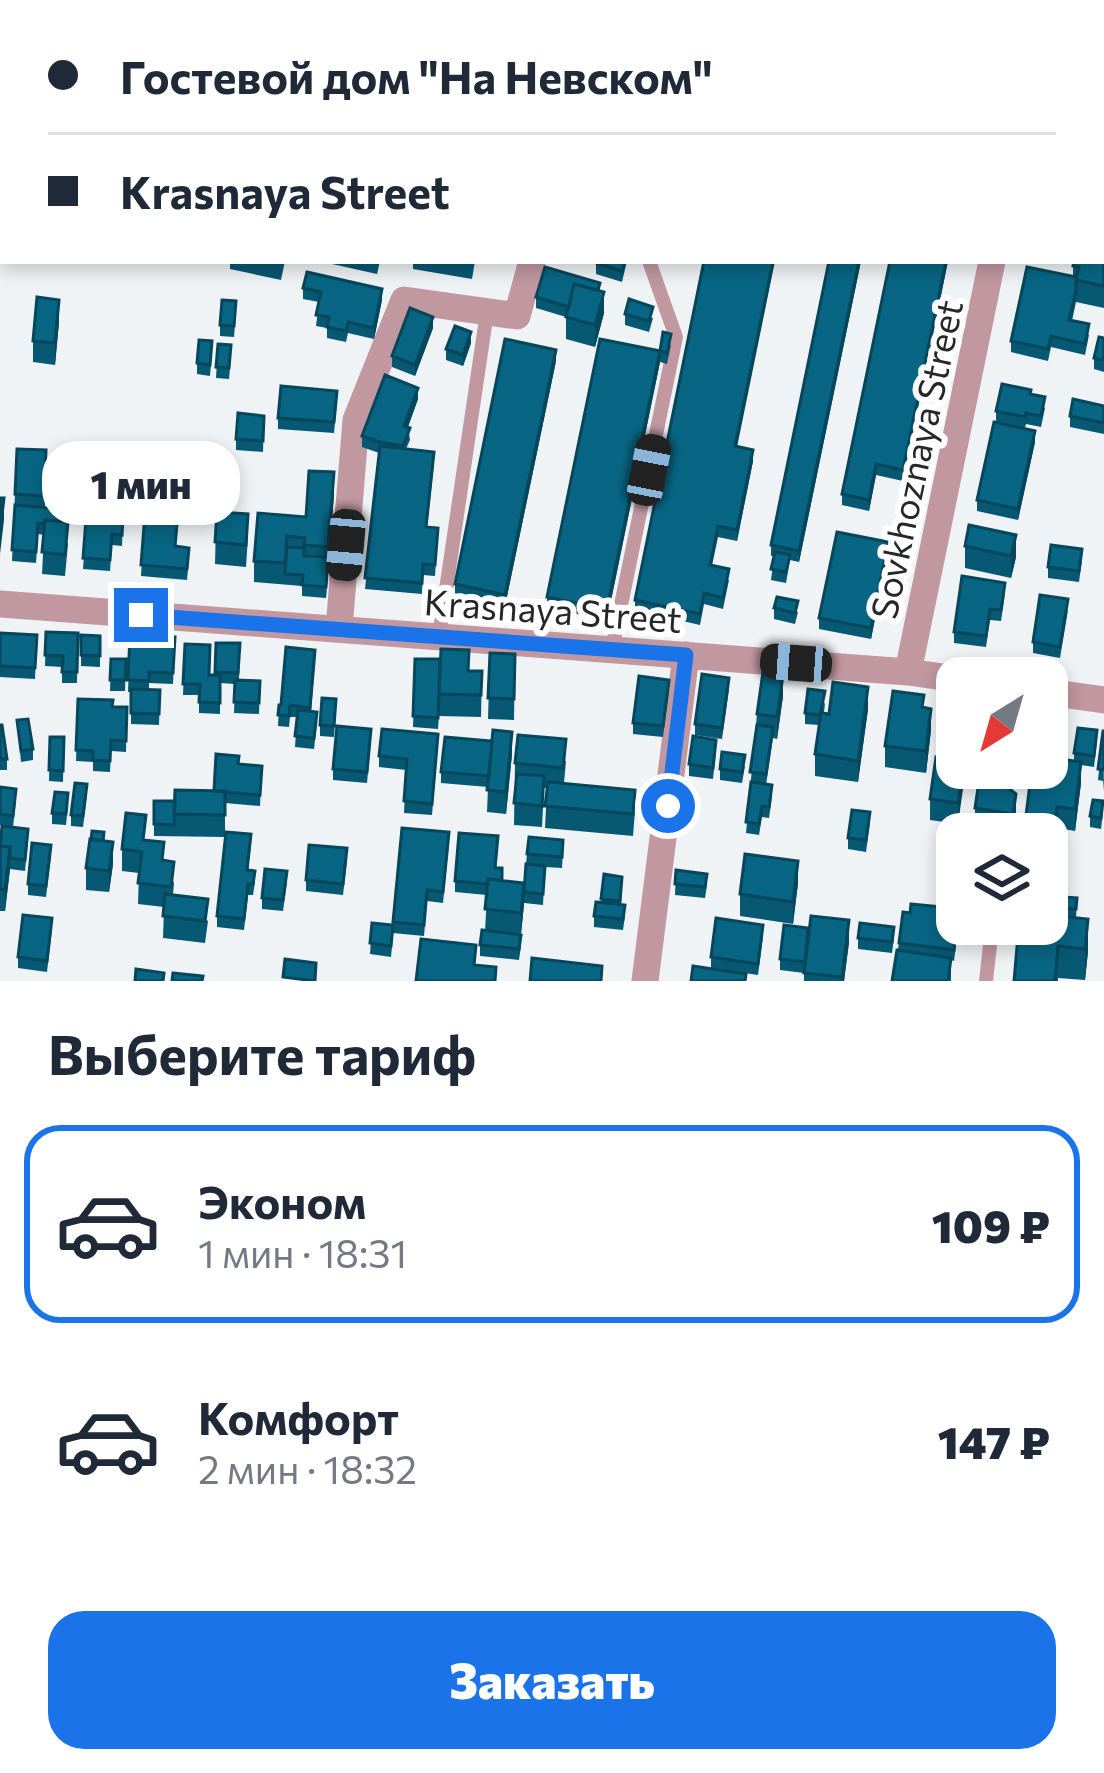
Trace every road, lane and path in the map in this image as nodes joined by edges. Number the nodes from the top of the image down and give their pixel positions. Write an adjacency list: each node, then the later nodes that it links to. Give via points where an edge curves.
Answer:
1 (531, 264): 4 (street, via 517,316)
2 (650, 264): 8 (lane, via 676,337)
3 (991, 264): 10 (street, Sovkhoznaya Street)
4 (487, 312): 6 (street, via 404,299 356,420); 7 (lane)
5 (0, 604): 6 (street, Krasnaya Street)
6 (339, 629): 7 (street, Krasnaya Street)
7 (440, 637): 8 (street, Krasnaya Street)
8 (613, 649): 9 (street, Krasnaya Street)
9 (686, 655): 10 (street, Krasnaya Street); 15 (street)
10 (908, 671): 11 (street, Krasnaya Street)
11 (936, 676)
12 (1068, 695): 13 (street)
13 (1104, 700)
14 (990, 945): 16 (lane)
15 (645, 981)
16 (986, 981)

